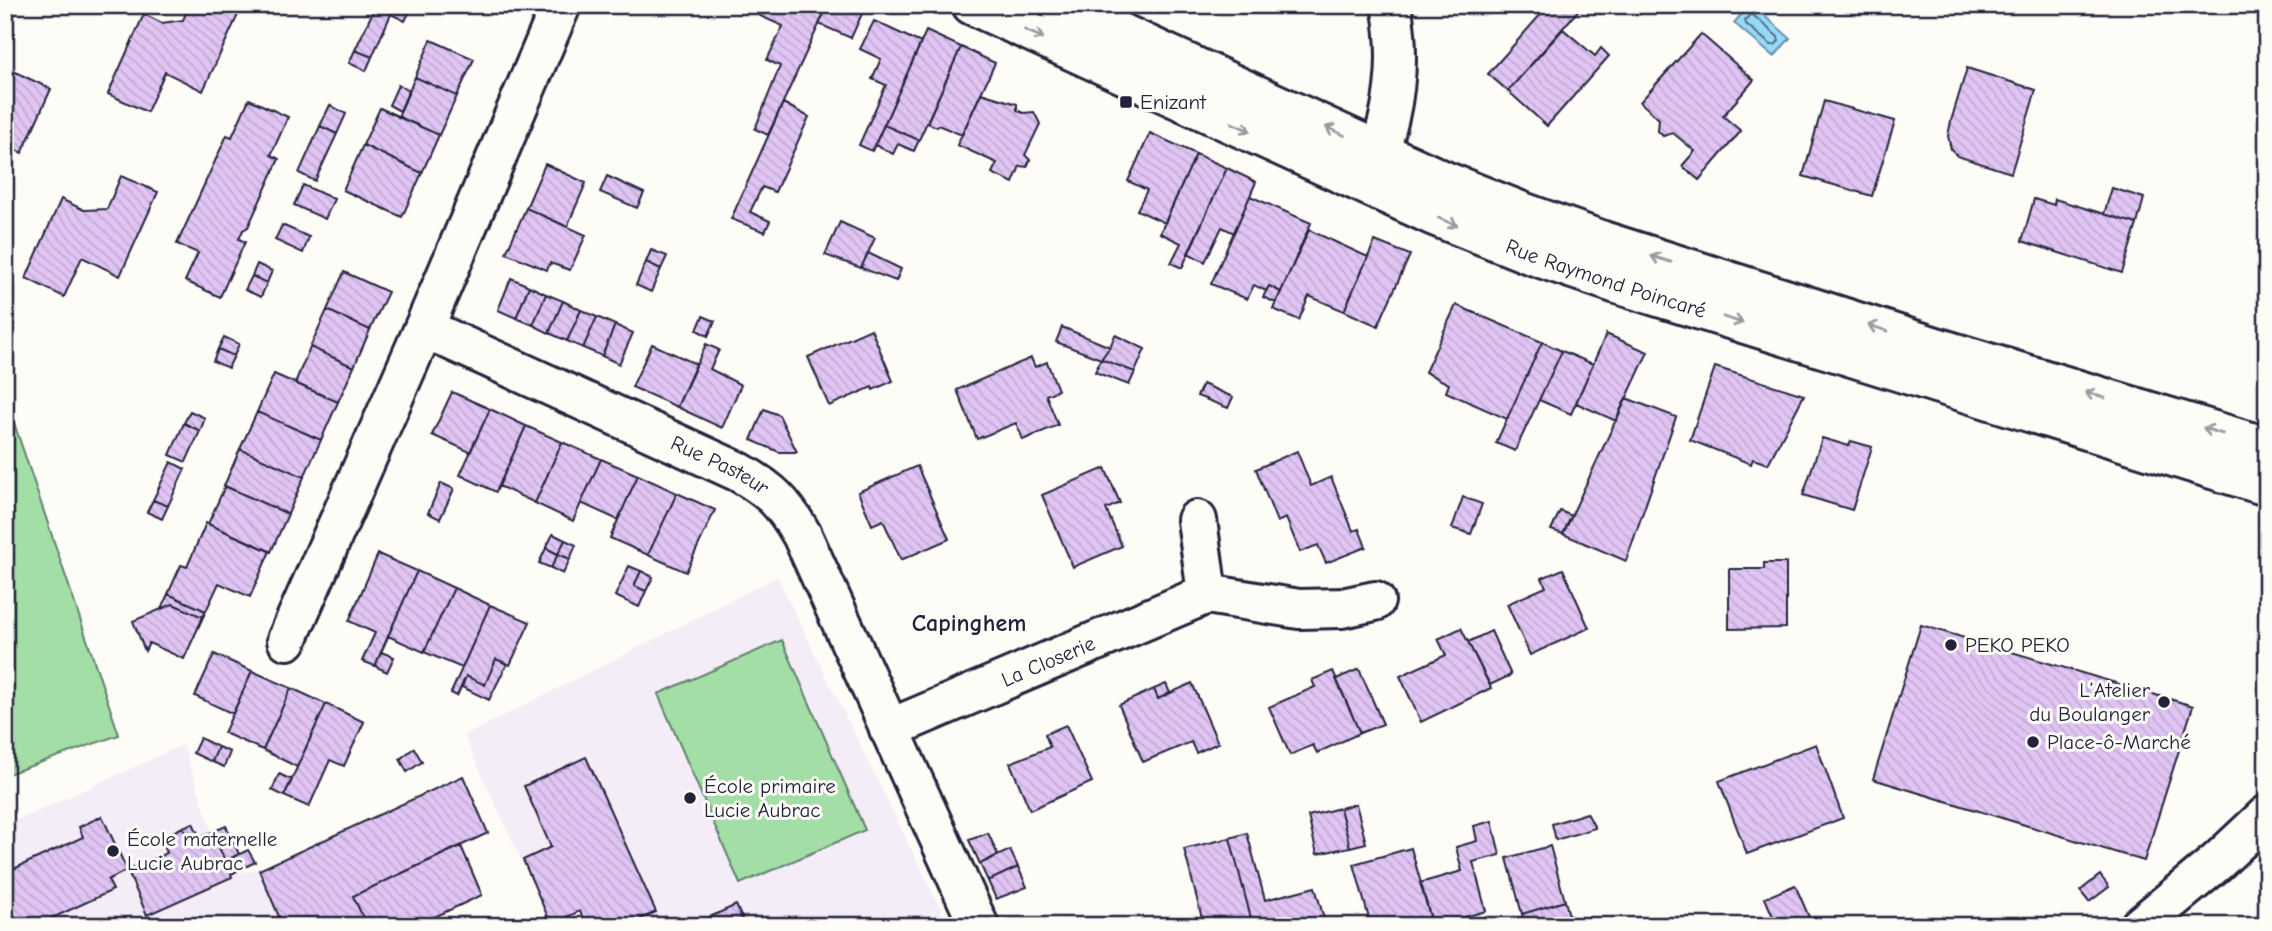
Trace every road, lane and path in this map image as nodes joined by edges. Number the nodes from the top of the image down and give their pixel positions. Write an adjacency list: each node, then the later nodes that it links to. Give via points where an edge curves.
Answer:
1 (561, 5): 6 (main road)
2 (972, 5): 5 (main road, Rue Raymond Poincaré, one-way to 5)
3 (1060, 5): 5 (main road, Rue Raymond Poincaré, one-way to 3)
4 (1391, 5): 5 (main road, via 1396,75 1392,107)
5 (1373, 169): 7 (main road, Rue Raymond Poincaré, one-way to 5, via 1602,241 1491,200); 8 (main road, Rue Raymond Poincaré, one-way to 8, via 1468,230 1614,283)
6 (424, 328): 12 (main road); 13 (main road, Rue Pasteur, via 738,472 774,495 803,535)
7 (2267, 447)
8 (2267, 486)
9 (1197, 520): 10 (main road)
10 (1207, 594): 11 (main road, via 1299,609 1342,608); 13 (main road, La Closerie)
11 (1375, 601)
12 (287, 640)
13 (889, 729): 15 (main road, Rue Pasteur)
14 (2267, 815): 16 (main road)
15 (979, 926)
16 (2140, 926)

